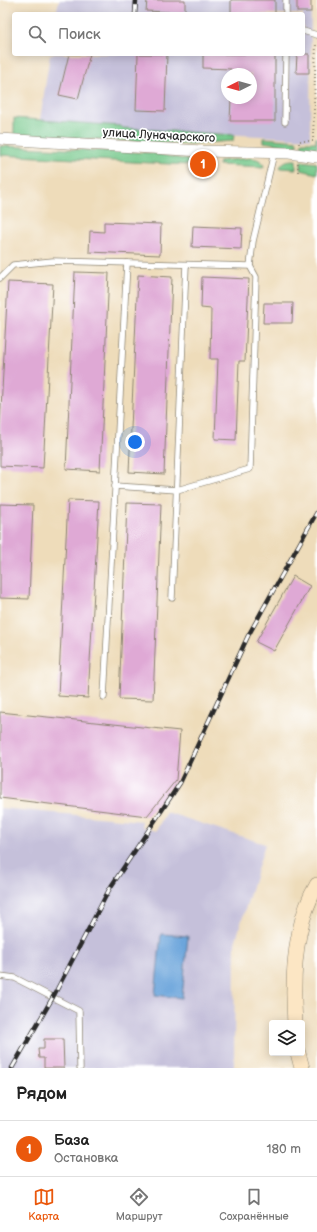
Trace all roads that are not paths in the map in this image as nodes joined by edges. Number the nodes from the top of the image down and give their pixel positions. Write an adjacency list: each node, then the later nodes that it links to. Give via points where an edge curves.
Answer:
1 (286, 0): 2 (lane)
2 (286, 12)
3 (305, 32): 4 (lane)
4 (316, 35)
5 (286, 56): 6 (lane)
6 (285, 122)
7 (0, 139): 8 (street, улица Луначарского)
8 (274, 153): 9 (street, улица Луначарского); 12 (lane, via 253,241)
9 (317, 157)
10 (127, 263): 11 (lane); 13 (lane, via 53,261 13,265); 14 (lane)
11 (186, 265): 12 (lane); 15 (lane)
12 (250, 266): 15 (lane, via 256,277 250,469)
13 (0, 278)
14 (115, 486): 15 (lane); 17 (lane)
15 (177, 490): 16 (lane)
16 (172, 598)
17 (104, 697)
18 (317, 885): 20 (main road, via 307,907 298,942 293,991)
19 (0, 976): 22 (lane, via 15,978 79,1011)
20 (294, 1020)
21 (299, 1056): 23 (main road)
22 (80, 1068)
23 (302, 1068)

